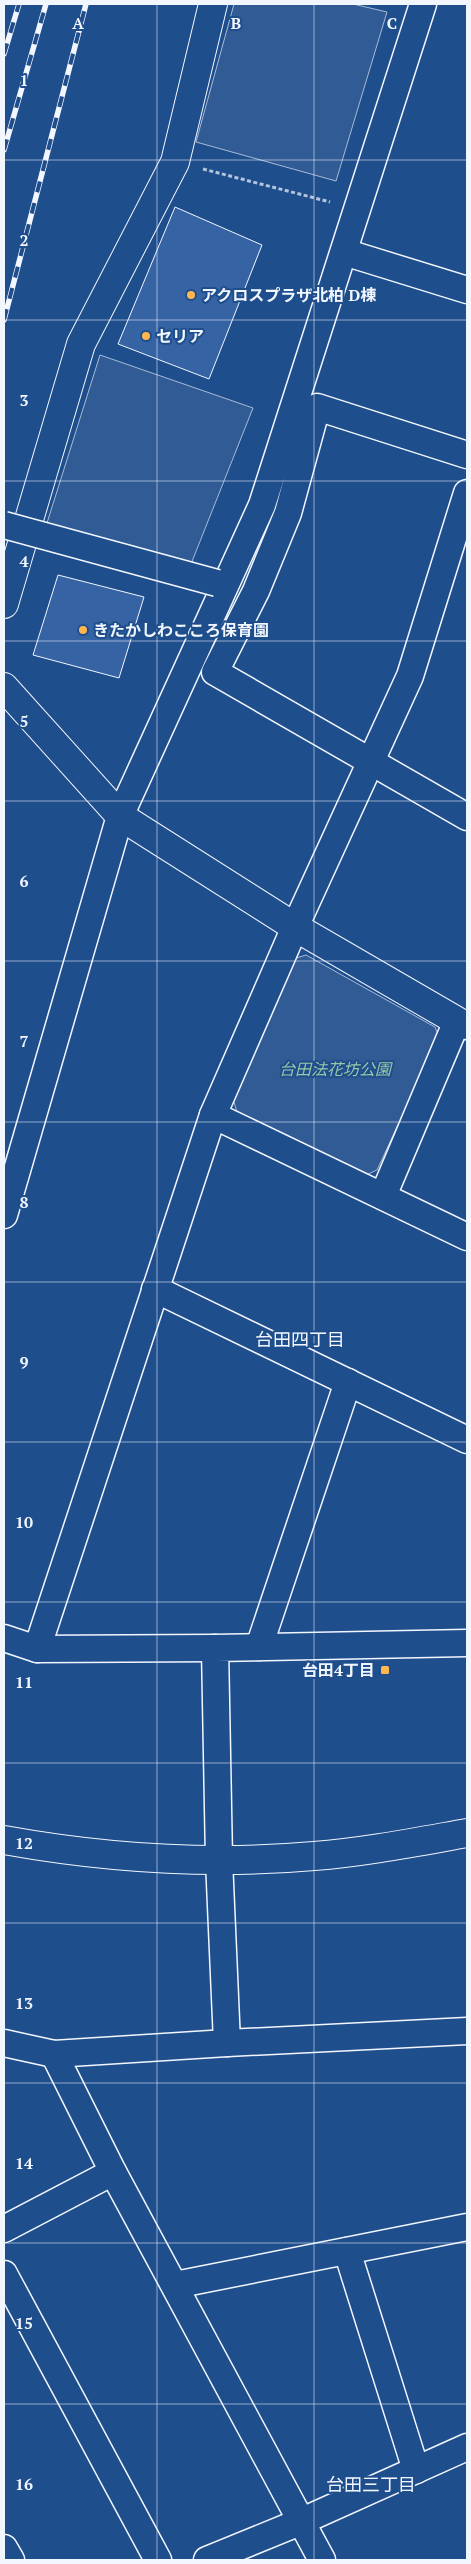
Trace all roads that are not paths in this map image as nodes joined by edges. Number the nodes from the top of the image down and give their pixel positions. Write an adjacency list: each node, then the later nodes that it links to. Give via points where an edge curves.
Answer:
1 (213, 4): 9 (street, via 175,162 81,344)
2 (423, 4): 3 (street)
3 (344, 252): 4 (street); 8 (street, via 262,505)
4 (467, 290)
5 (467, 455): 11 (street, via 317,407 288,513 256,591 215,672)
6 (467, 493): 11 (street, via 410,676)
7 (4, 525): 8 (street, bridge)
8 (222, 584): 12 (street)
9 (4, 604)
10 (4, 688): 12 (street)
11 (372, 764): 13 (street); 14 (street)
12 (120, 816): 14 (street); 18 (street)
13 (467, 818)
14 (295, 927): 15 (street); 16 (street)
15 (462, 1023): 17 (street)
16 (213, 1115): 17 (street); 20 (street)
17 (383, 1196): 19 (street)
18 (4, 1215)
19 (467, 1237)
20 (155, 1289): 21 (street); 27 (street)
21 (348, 1382): 22 (street); 25 (street)
22 (467, 1440)
23 (4, 1638): 27 (street)
24 (467, 1643): 25 (street)
25 (259, 1647): 26 (street)
26 (215, 1648): 27 (street); 30 (street)
27 (37, 1649)
28 (467, 1833): 30 (street, via 313,1856)
29 (4, 1840): 30 (street, via 136,1856)
30 (219, 1860): 33 (street)
31 (467, 2031): 33 (street)
32 (4, 2043): 34 (street)
33 (227, 2043): 34 (street)
34 (54, 2054): 35 (street)
35 (113, 2172): 37 (street); 40 (street)
36 (467, 2228): 38 (street)
37 (4, 2229)
38 (347, 2251): 40 (street); 42 (street)
39 (4, 2274): 46 (street)
40 (174, 2284): 43 (street)
41 (467, 2447): 42 (street)
42 (416, 2470): 43 (street)
43 (300, 2522): 47 (street); 48 (street)
44 (4, 2548): 45 (street)
45 (11, 2560)
46 (158, 2560)
47 (207, 2560)
48 (322, 2560)

